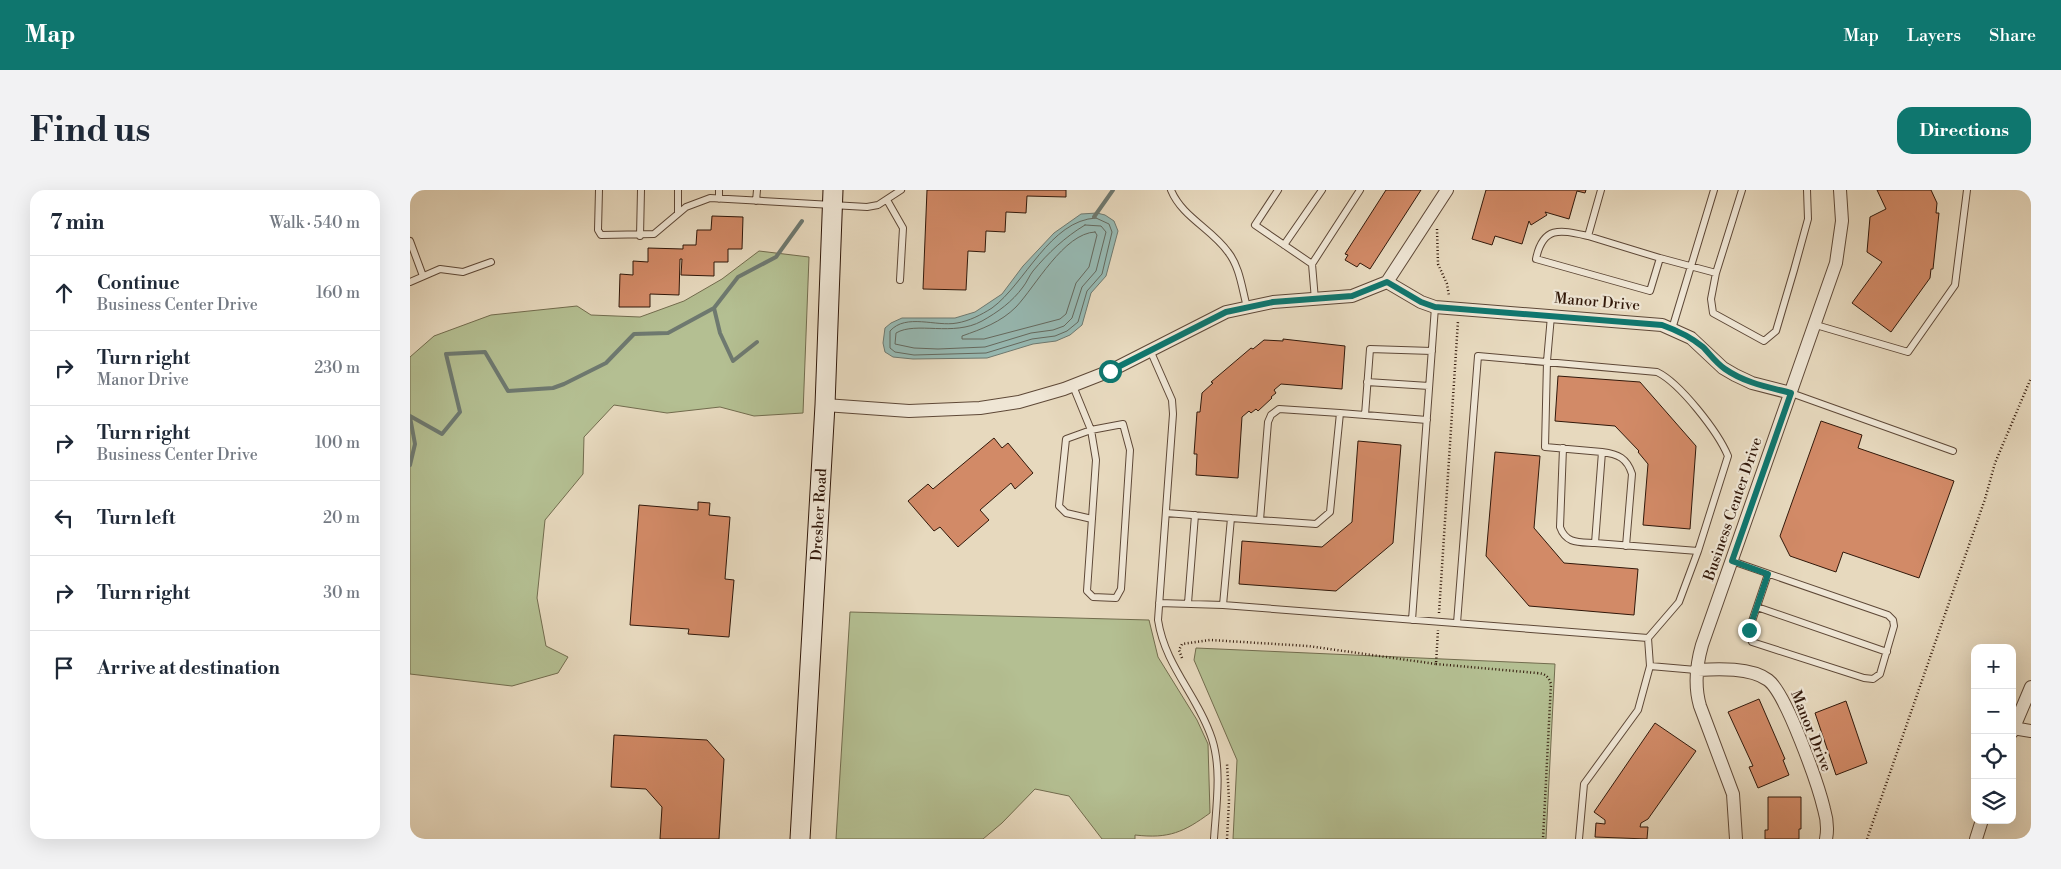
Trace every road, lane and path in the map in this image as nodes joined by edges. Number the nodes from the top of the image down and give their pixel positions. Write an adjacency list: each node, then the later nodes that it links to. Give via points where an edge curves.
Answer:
1 (599, 190): 24 (lane, via 598,230 601,235)
2 (641, 190): 24 (lane)
3 (678, 190): 22 (lane)
4 (719, 190): 19 (lane)
5 (757, 190): 21 (lane)
6 (900, 190): 20 (lane)
7 (1171, 190): 38 (lane, via 1181,207 1229,253)
8 (1278, 190): 27 (lane, via 1255,225)
9 (1322, 190): 27 (lane)
10 (1360, 190): 30 (lane)
11 (1447, 190): 36 (street)
12 (1601, 190): 25 (lane)
13 (1714, 190): 31 (lane)
14 (1742, 190): 32 (lane)
15 (1807, 190): 32 (lane, via 1808,219 1776,331 1771,338 1758,339 1713,313 1711,299)
16 (1840, 190): 42 (street, Business Center Drive, via 1842,221 1839,250)
17 (1967, 190): 42 (lane, via 1954,285 1908,352)
18 (833, 198): 20 (lane, via 867,207); 21 (lane); 52 (main road, Dresher Road)
19 (719, 199): 21 (lane); 22 (lane, via 697,201)
20 (887, 200): 34 (lane, via 903,228)
21 (756, 201)
22 (678, 213): 24 (lane, via 654,234)
23 (1437, 227): 40 (path, via 1438,264 1447,284)
24 (640, 236)
25 (1588, 236): 28 (lane); 28 (lane, via 1556,231 1543,240 1536,259 1650,291)
26 (410, 241): 33 (lane)
27 (1284, 245): 30 (lane)
28 (1660, 258): 31 (lane)
29 (491, 262): 33 (lane, via 463,272 440,270)
30 (1312, 264): 37 (lane)
31 (1691, 266): 32 (lane); 43 (lane)
32 (1716, 273)
33 (423, 276): 35 (lane)
34 (900, 280)
35 (410, 282)
36 (1387, 282): 37 (street, via 1352,296); 39 (street, Manor Drive)
37 (1315, 300): 38 (street)
38 (1247, 307): 44 (street, via 1220,315)
39 (1435, 307): 40 (street, Manor Drive); 45 (lane)
40 (1450, 308): 41 (street, Manor Drive); 75 (path, via 1459,323)
41 (1551, 314): 43 (street, Manor Drive, via 1662,325); 46 (lane)
42 (1816, 325): 51 (street, Business Center Drive)
43 (1672, 329): 51 (street, Manor Drive, via 1691,338 1735,376)
44 (1150, 350): 49 (street); 60 (lane, via 1172,400)
45 (1432, 351): 48 (lane, via 1370,349); 50 (lane)
46 (1547, 361): 57 (lane, via 1545,447); 67 (lane, via 1657,372 1669,378 1722,440 1728,456); 76 (lane, via 1478,356)
47 (2031, 378): 96 (path, via 1995,463)
48 (1367, 382): 50 (lane); 54 (lane)
49 (1073, 386): 52 (street, via 1019,402 980,408 909,410); 56 (lane)
50 (1430, 386): 55 (lane)
51 (1791, 393): 58 (lane); 68 (street, Business Center Drive)
52 (825, 405): 89 (main road, Dresher Road)
53 (1340, 413): 54 (lane); 64 (lane, via 1330,512 1316,524); 64 (lane, via 1279,409 1272,415 1268,422)
54 (1365, 415): 55 (lane)
55 (1427, 420): 74 (lane)
56 (1091, 430): 63 (lane, via 1096,460); 63 (lane, via 1066,439 1059,506 1066,513); 63 (lane, via 1123,424 1130,450 1122,589 1116,598 1093,597 1087,591)
57 (1563, 448): 59 (lane); 65 (lane, via 1562,534 1570,540)
58 (1953, 451)
59 (1602, 452): 65 (lane); 66 (lane, via 1620,456 1632,474)
60 (1166, 513): 61 (lane); 70 (lane)
61 (1196, 515): 62 (lane); 71 (lane)
62 (1231, 518): 64 (lane); 72 (lane)
63 (1092, 519)
64 (1260, 520)
65 (1595, 543): 66 (lane)
66 (1626, 546): 67 (lane)
67 (1698, 551): 77 (lane, via 1679,602)
68 (1732, 561): 69 (lane); 82 (street, Business Center Drive)
69 (1768, 574): 73 (lane); 78 (lane, via 1888,616 1894,626)
70 (1159, 603): 71 (lane); 90 (lane, via 1158,620 1166,653 1212,740 1217,777)
71 (1188, 603): 72 (lane)
72 (1223, 605): 74 (lane)
73 (1757, 607): 78 (lane); 78 (lane, via 1749,630 1752,642 1873,679 1880,674)
74 (1412, 620): 75 (lane)
75 (1439, 622): 76 (lane); 80 (path)
76 (1457, 623): 77 (lane)
77 (1648, 638): 81 (lane)
78 (1887, 652)
79 (1183, 660): 80 (path, via 1179,650 1182,644 1210,640 1308,646)
80 (1436, 664): 92 (path, via 1546,674 1549,678 1550,736)
81 (1650, 666): 82 (lane); 93 (lane, via 1638,710 1584,784)
82 (1696, 670): 94 (street, Business Center Drive, via 1700,706 1733,794); 95 (street, Manor Drive, via 1758,675 1768,680 1778,692 1824,809 1828,830)
83 (2031, 687): 84 (street)
84 (2016, 723)
85 (2016, 730): 86 (street)
86 (2031, 731)
87 (1227, 760): 91 (path, via 1230,801)
88 (1981, 824): 97 (street)
89 (800, 839)
90 (1214, 839)
91 (1227, 839)
92 (1543, 839)
93 (1579, 839)
94 (1736, 839)
95 (1826, 839)
96 (1867, 839)
97 (1976, 839)

